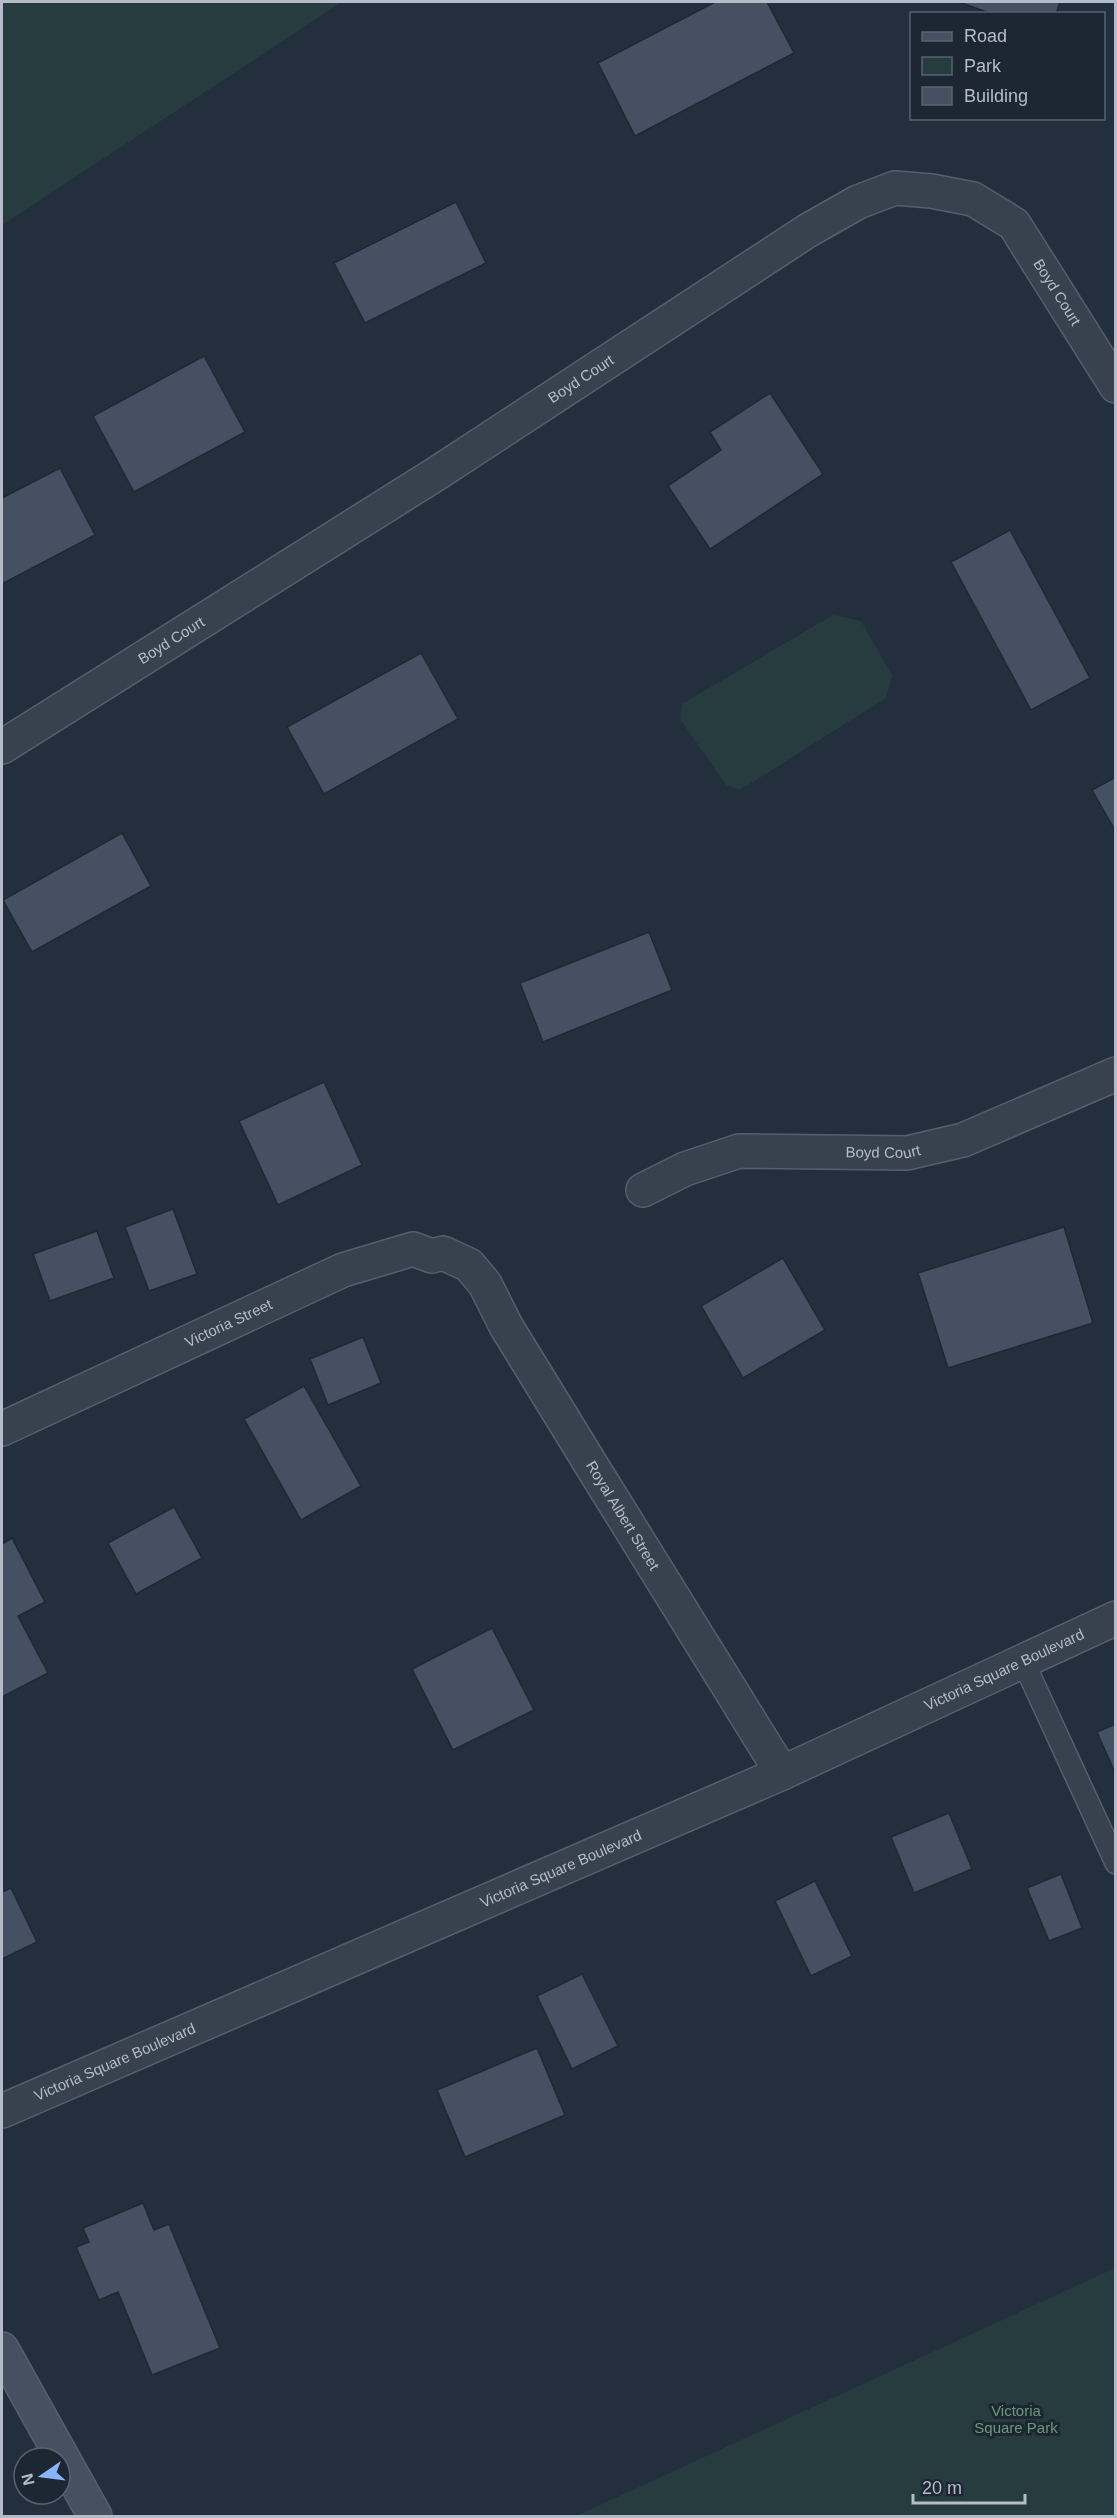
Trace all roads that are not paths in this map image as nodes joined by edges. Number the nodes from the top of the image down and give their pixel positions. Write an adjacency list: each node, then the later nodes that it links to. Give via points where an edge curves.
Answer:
1 (1116, 386): 2 (street, Boyd Court, via 1014,224 973,199 895,188 858,202 807,231 439,472)
2 (2, 747)
3 (1116, 1074): 4 (street, Boyd Court, via 963,1140 908,1153 739,1151 685,1169)
4 (643, 1190)
5 (462, 1261): 6 (street, Victoria Street, via 443,1253 432,1256 413,1249 343,1270); 9 (street, Royal Albert Street, via 485,1284 506,1326)
6 (2, 1429)
7 (1116, 1618): 8 (street, Victoria Square Boulevard)
8 (1023, 1661): 9 (street, Victoria Square Boulevard); 10 (lane)
9 (782, 1773): 11 (street, Victoria Square Boulevard)
10 (1116, 1863)
11 (2, 2111)
12 (2, 2349): 13 (main road)
13 (94, 2517)

